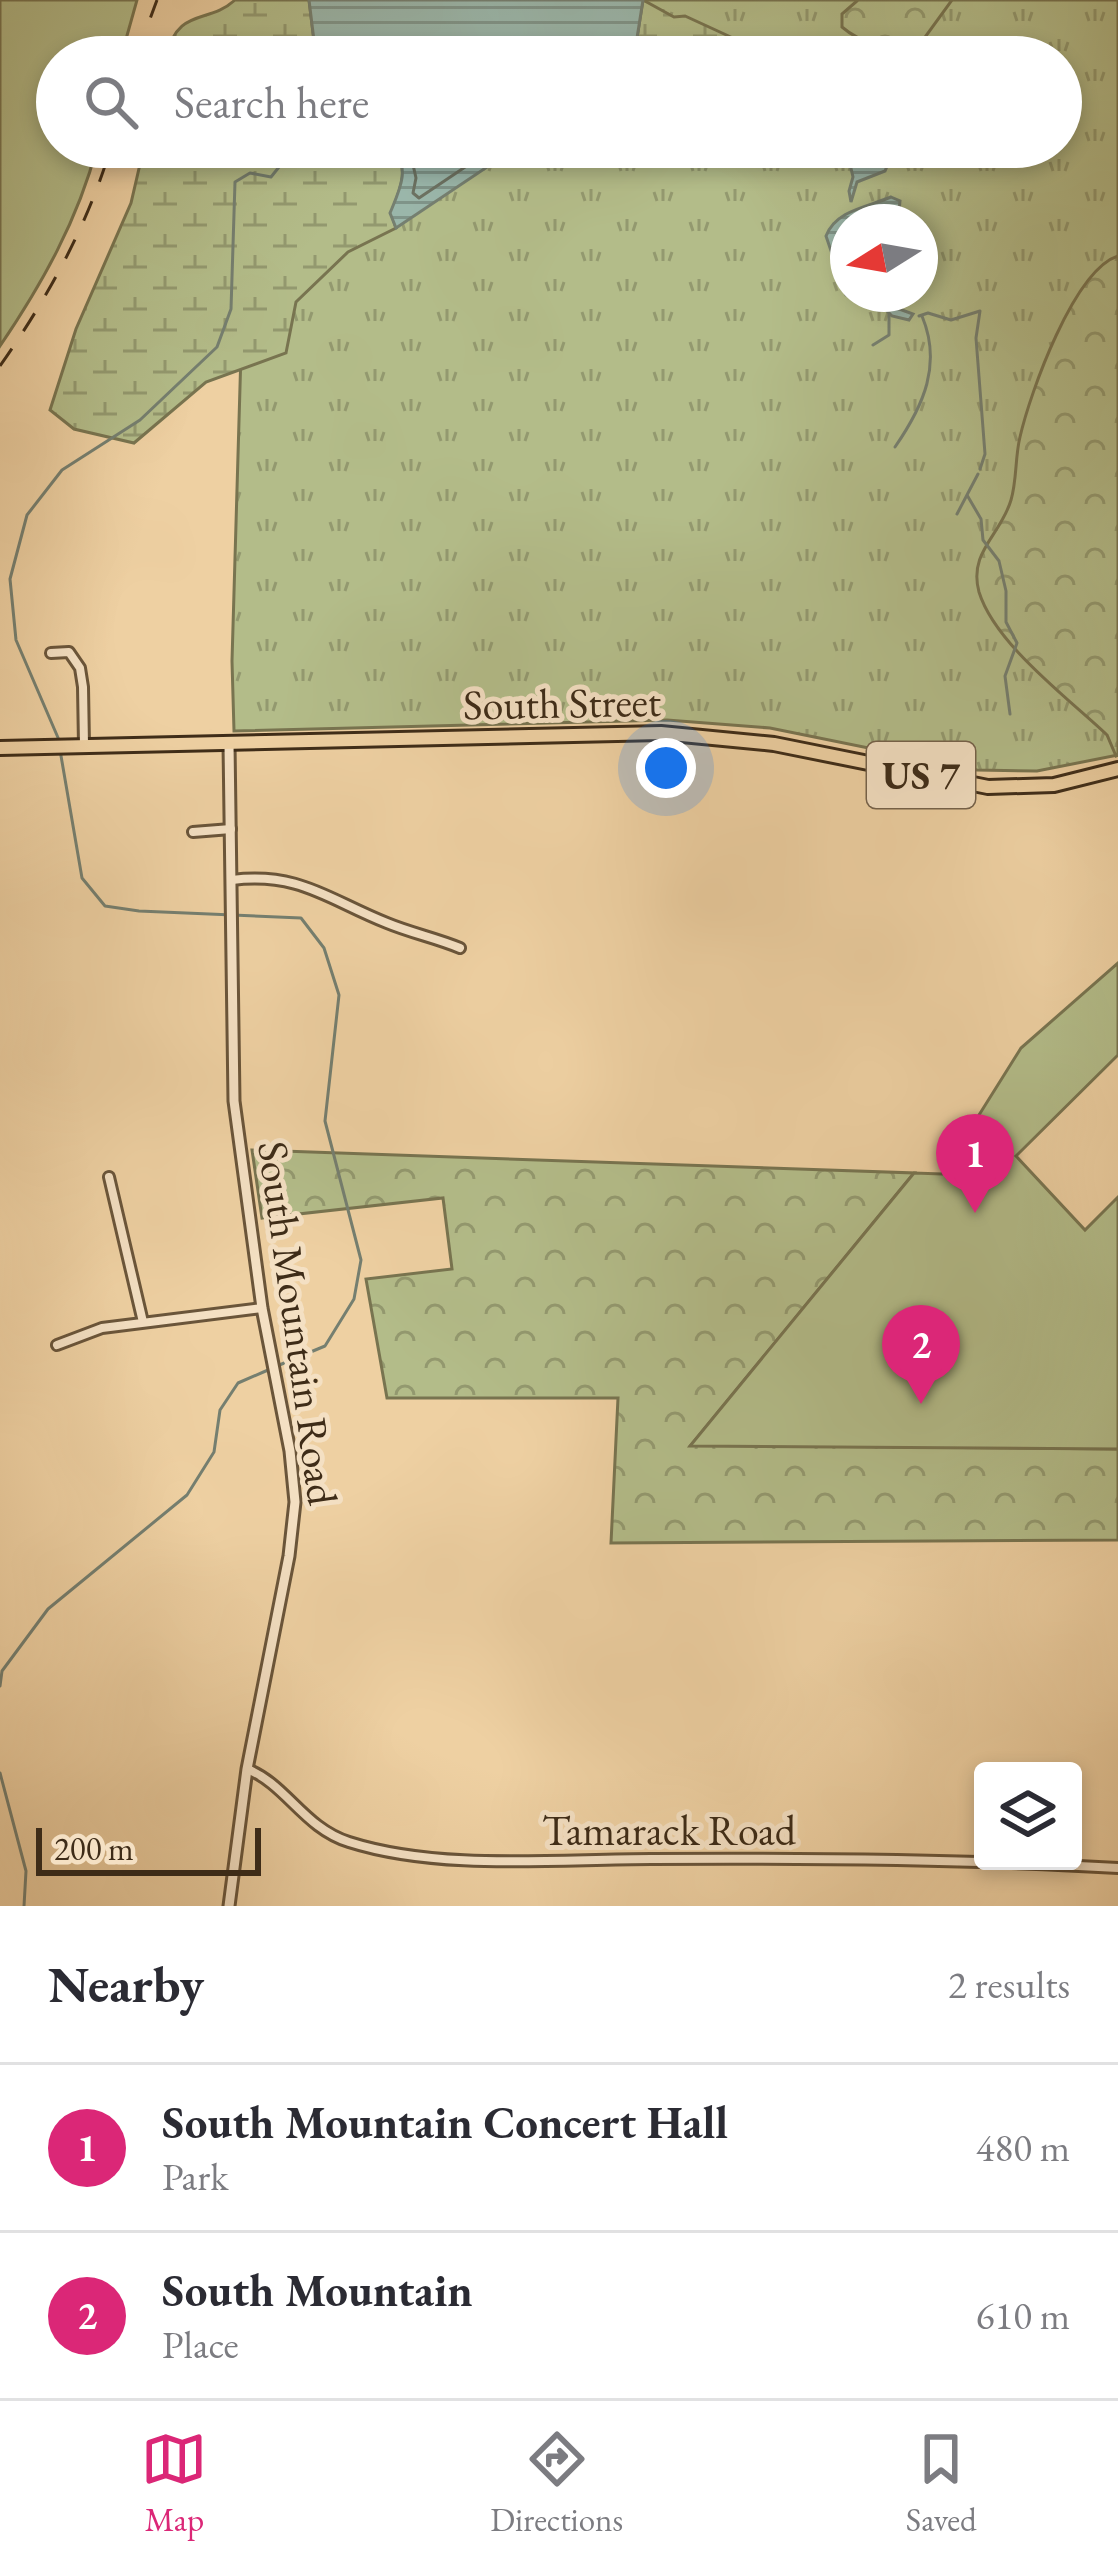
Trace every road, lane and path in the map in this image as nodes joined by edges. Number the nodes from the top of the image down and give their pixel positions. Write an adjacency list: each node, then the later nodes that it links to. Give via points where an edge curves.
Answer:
1 (51, 653): 3 (street, via 69,652 80,668)
2 (229, 744): 3 (highway, South Street / US 7); 5 (highway, South Street / US 7, via 661,733 774,744 988,787 1054,784); 6 (street, South Mountain Road)
3 (84, 746): 4 (highway, South Street / US 7)
4 (0, 748)
5 (1118, 769)
6 (231, 829): 7 (street); 8 (street, South Mountain Road)
7 (193, 832)
8 (232, 880): 9 (street, via 292,880); 11 (street, South Mountain Road, via 234,1101)
9 (460, 948)
10 (109, 1177): 12 (street)
11 (262, 1308): 12 (street); 14 (street, South Mountain Road, via 296,1502)
12 (143, 1322): 13 (street, via 89,1330)
13 (57, 1345)
14 (247, 1768): 15 (street, Tamarack Road, via 321,1829 403,1854); 16 (street, South Mountain Road)
15 (1118, 1868)
16 (229, 1906)

